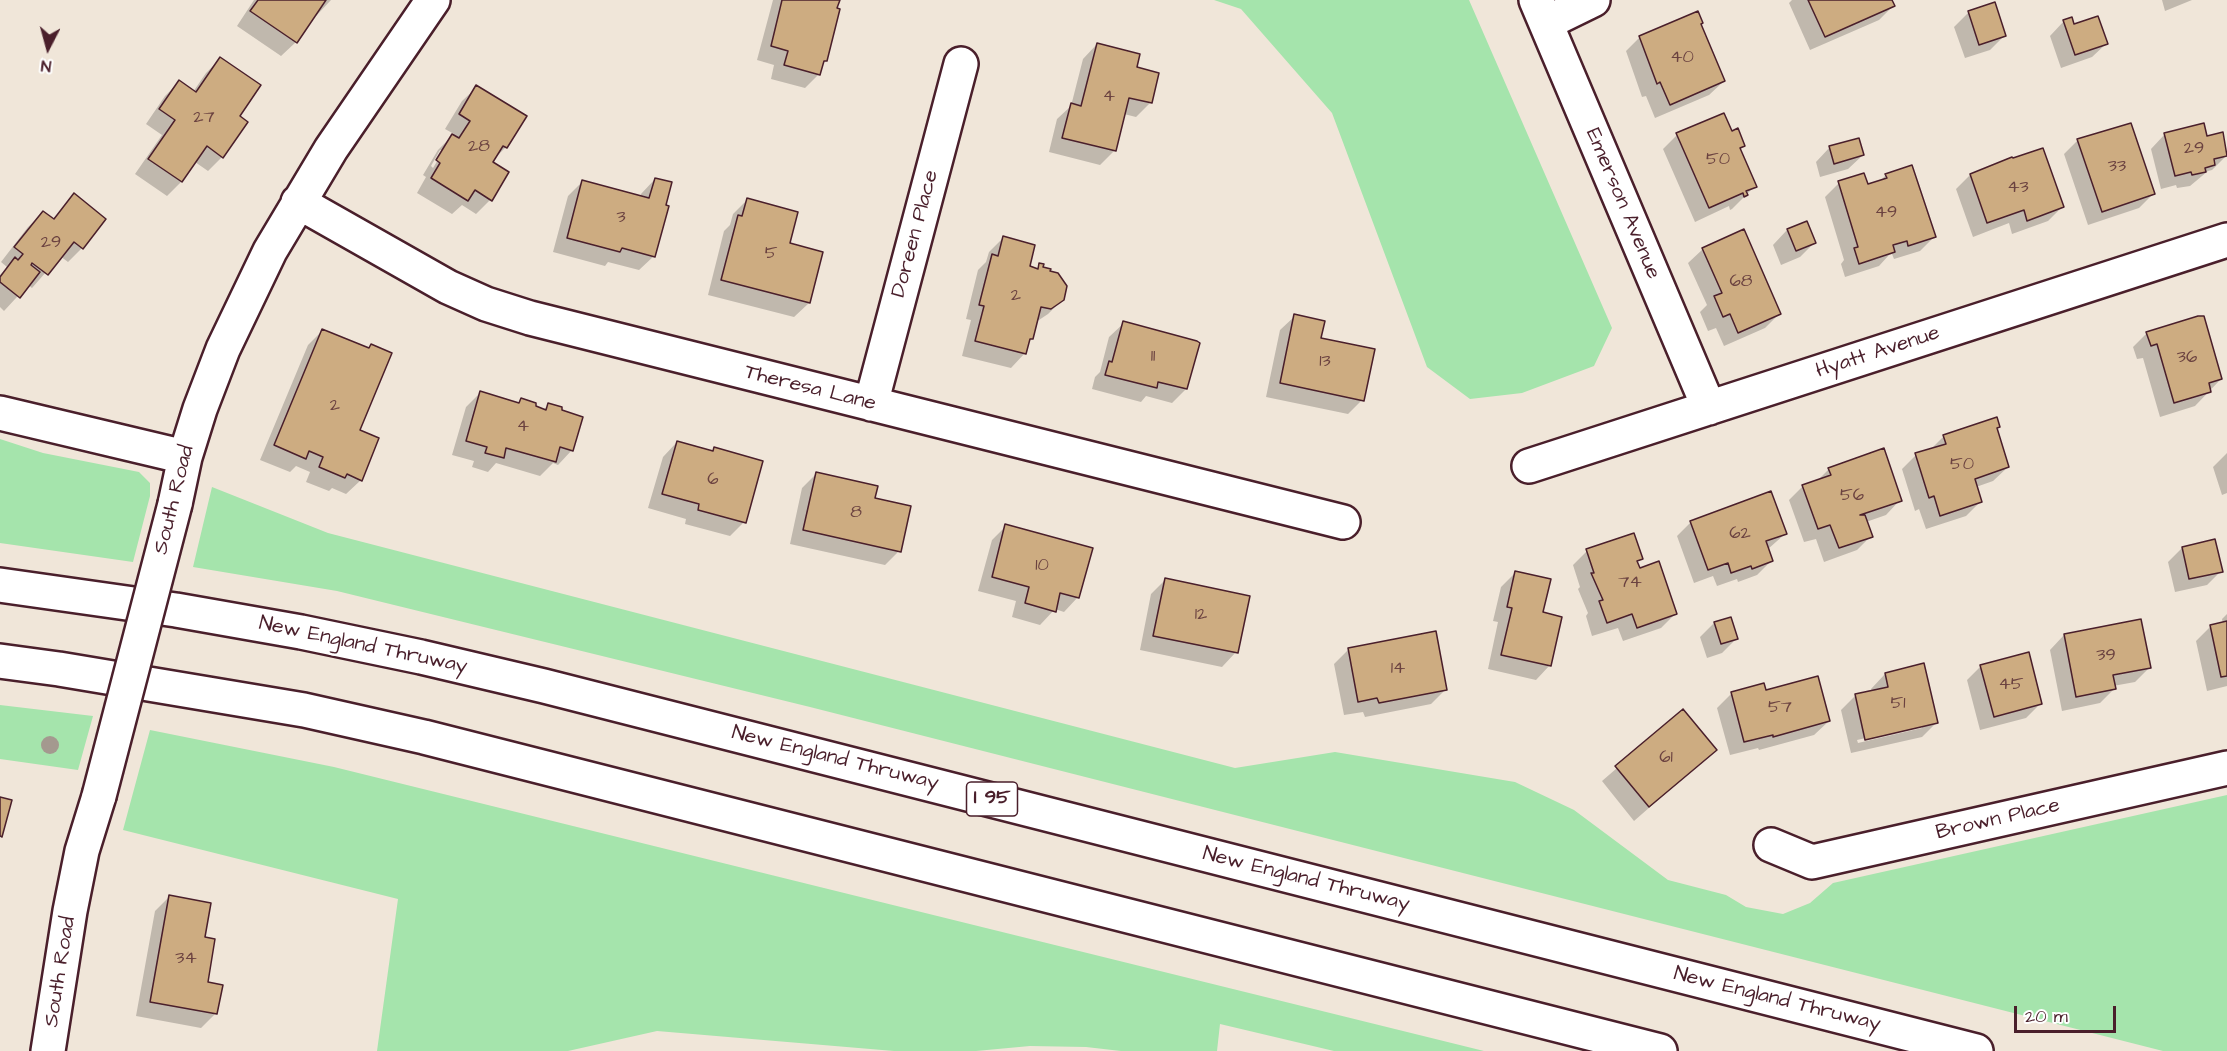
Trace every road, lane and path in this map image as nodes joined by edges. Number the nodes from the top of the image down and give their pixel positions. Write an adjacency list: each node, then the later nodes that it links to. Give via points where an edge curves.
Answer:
1 (433, 0): 5 (main road, South Road)
2 (1593, 0): 3 (main road)
3 (1541, 12): 8 (main road, Emerson Avenue)
4 (961, 64): 7 (main road, Doreen Place)
5 (298, 201): 7 (main road, Theresa Lane, via 448,287 486,304); 10 (main road, South Road, via 223,350)
6 (2227, 240): 8 (main road, Hyatt Avenue)
7 (871, 404): 12 (main road, Theresa Lane)
8 (1709, 408): 11 (main road, Hyatt Avenue)
9 (0, 413): 10 (main road)
10 (185, 457): 17 (main road, South Road, bridge, via 82,851)
11 (1529, 466)
12 (1343, 522)
13 (0, 585): 19 (main road, New England Thruway / I 95, via 176,610 443,662)
14 (0, 662): 18 (main road, via 292,708 424,736)
15 (2227, 768): 16 (main road, Brown Place, via 1812,862)
16 (1771, 845)
17 (48, 1051)
18 (1660, 1051)
19 (1976, 1051)

